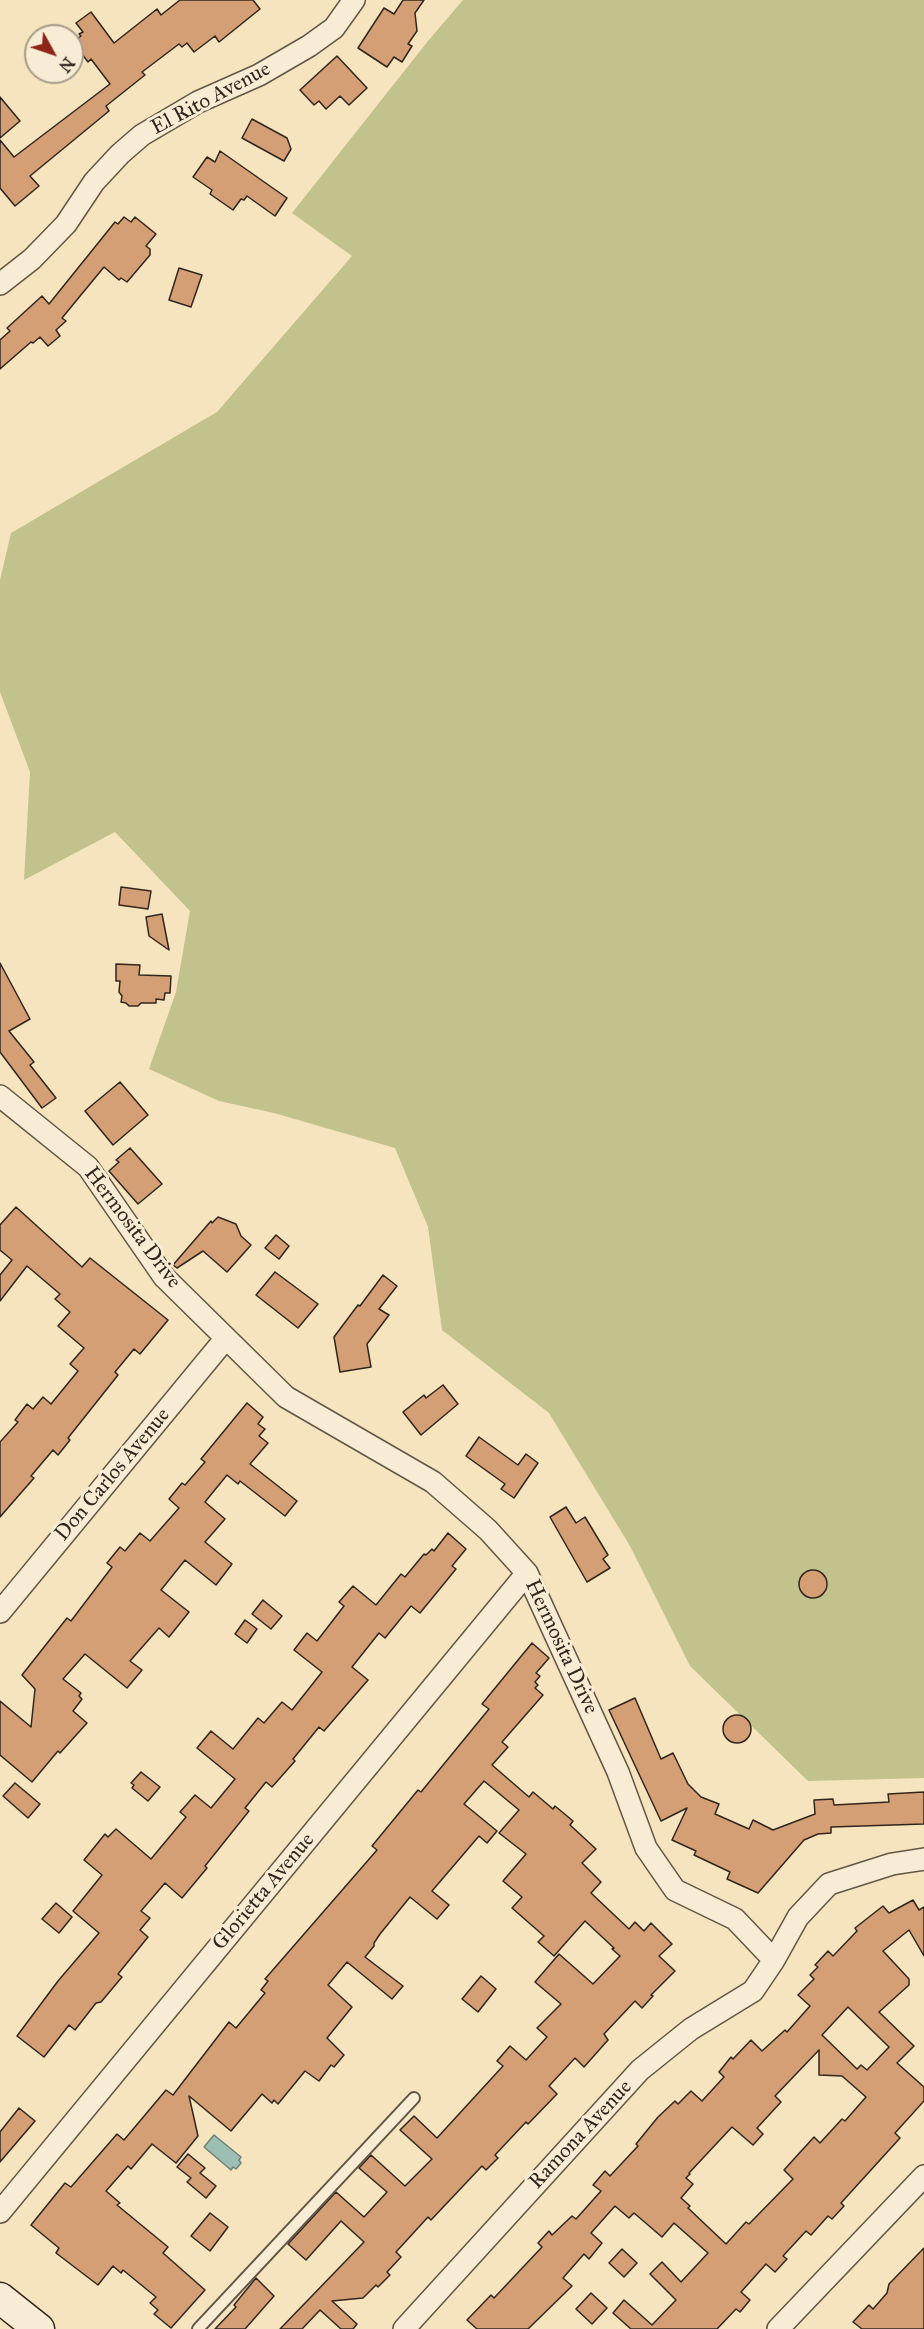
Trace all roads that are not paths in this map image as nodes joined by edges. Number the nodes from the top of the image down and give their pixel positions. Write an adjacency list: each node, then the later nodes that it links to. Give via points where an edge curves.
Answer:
1 (354, 0): 2 (street, El Rito Avenue, via 334,28 309,46 142,135 94,182 66,224 32,259)
2 (0, 284)
3 (0, 1096): 4 (street, Hermosita Drive, via 88,1167 164,1276)
4 (226, 1338): 5 (street, Hermosita Drive, via 286,1397 433,1482 488,1530); 6 (street, Don Carlos Avenue)
5 (527, 1573): 8 (street, Hermosita Drive, via 618,1772 646,1848 675,1890 735,1919); 11 (street, Glorietta Avenue)
6 (0, 1612)
7 (924, 1859): 8 (street, via 892,1864 829,1884 798,1917)
8 (774, 1960): 15 (street, Ramona Avenue, via 753,1991 691,2029 640,2070)
9 (414, 2097): 14 (lane)
10 (924, 2176): 16 (street)
11 (0, 2212)
12 (0, 2298): 13 (main road)
13 (39, 2329)
14 (198, 2329)
15 (404, 2329)
16 (778, 2329)

